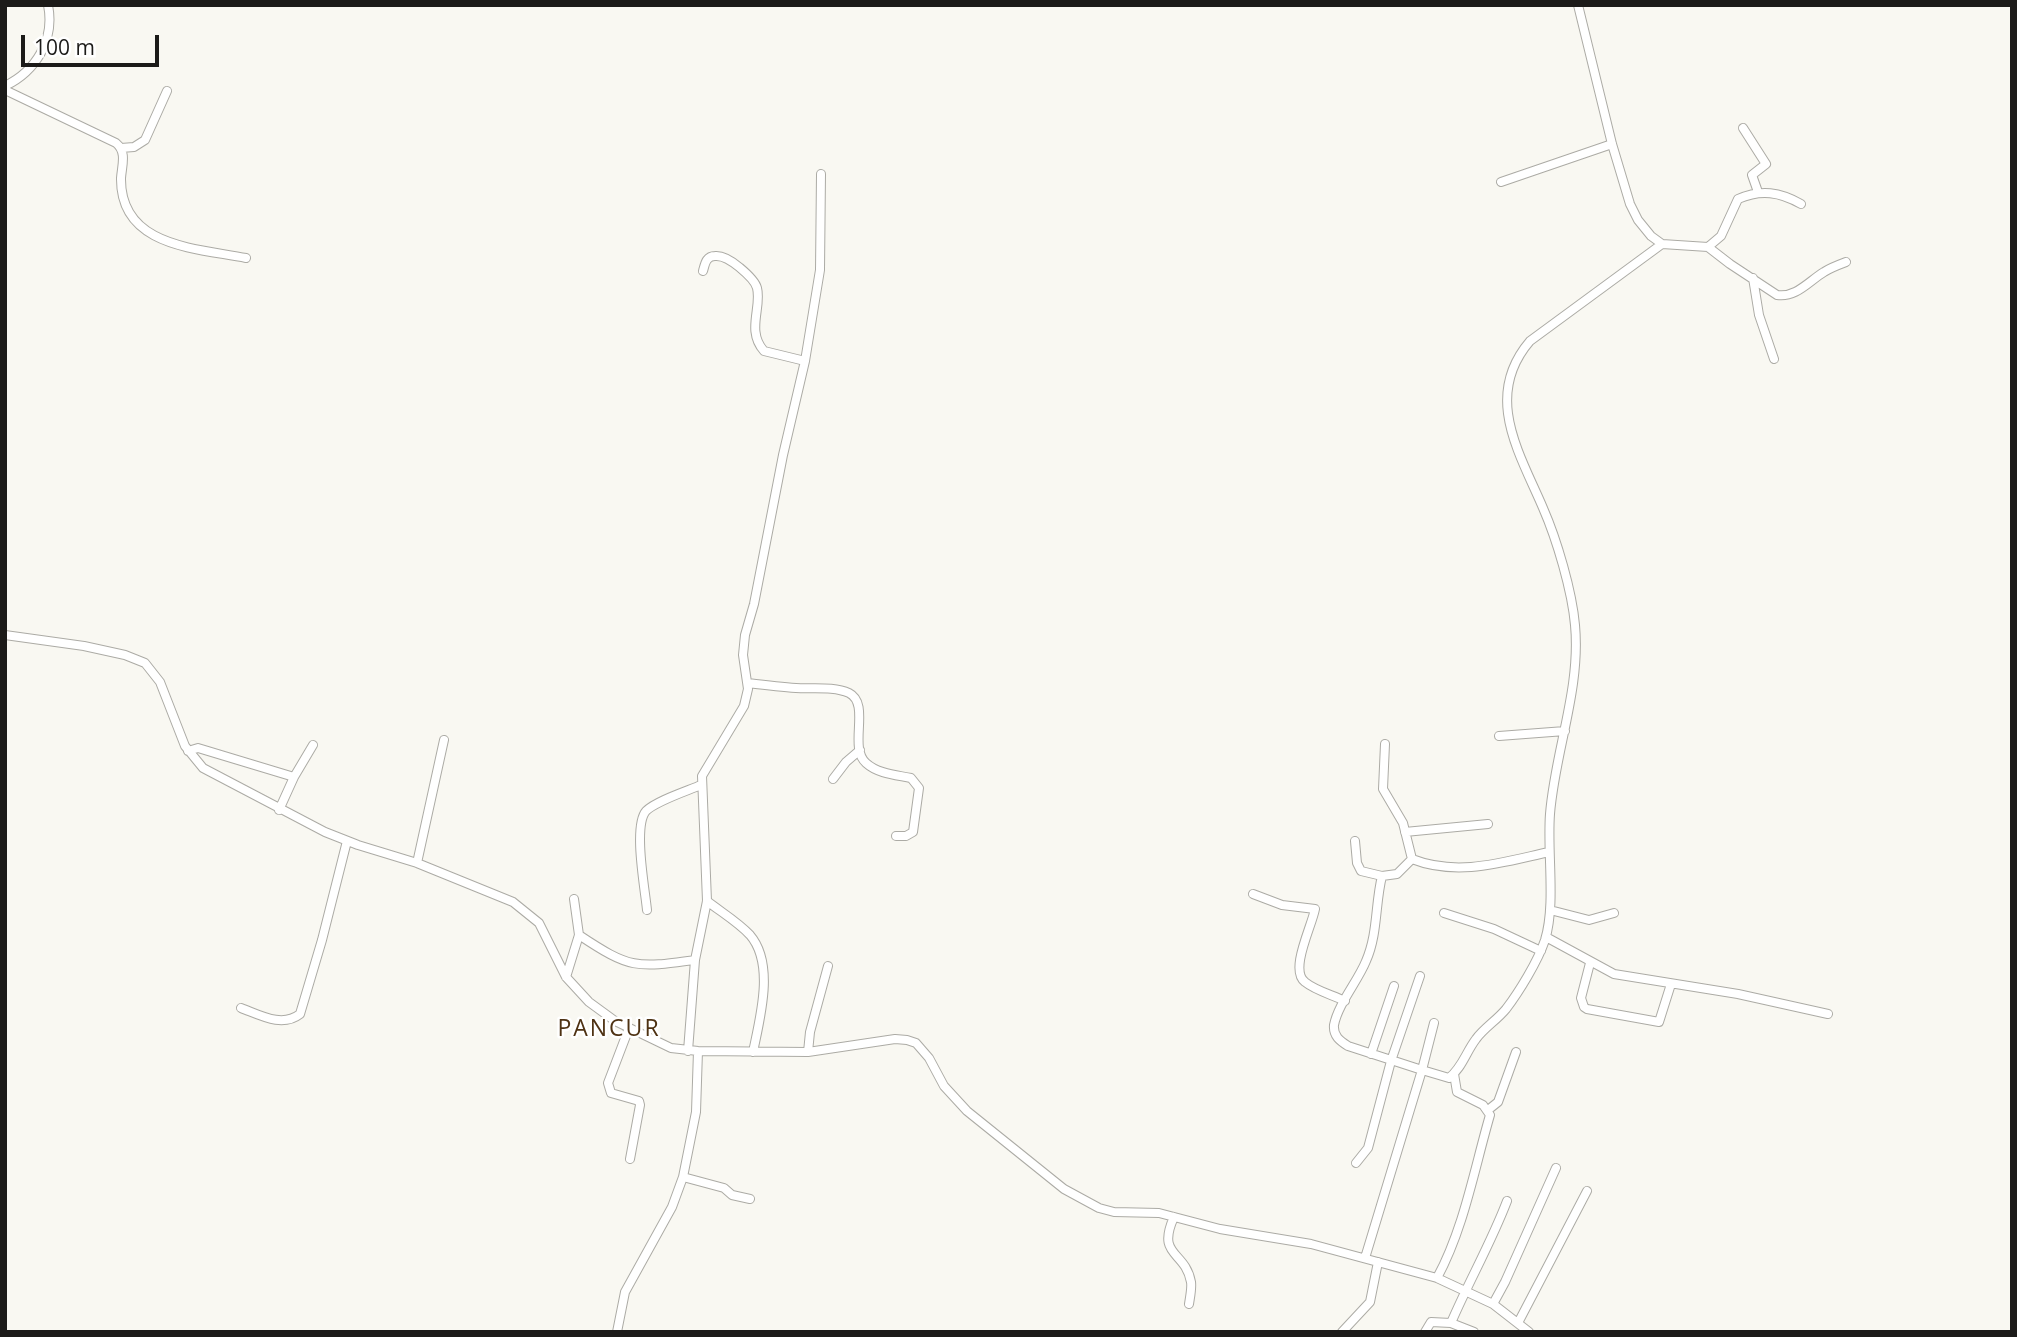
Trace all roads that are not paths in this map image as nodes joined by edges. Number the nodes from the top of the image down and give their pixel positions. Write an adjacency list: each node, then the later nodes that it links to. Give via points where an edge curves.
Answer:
1 (48, 5): 3 (street, via 50,31 41,54)
2 (1578, 5): 6 (street)
3 (5, 88): 7 (street)
4 (167, 91): 7 (street, via 145,140)
5 (1743, 128): 10 (street, via 1766,164 1752,175)
6 (1612, 144): 9 (street); 12 (street, via 1634,212)
7 (121, 148): 14 (street, via 122,196 130,215 144,230 163,240)
8 (821, 174): 19 (street, via 820,271)
9 (1501, 182)
10 (1758, 192): 11 (street); 13 (street, via 1738,199 1721,236)
11 (1801, 204)
12 (1662, 244): 13 (street); 22 (street, via 1530,341 1518,355 1507,387 1514,439 1544,510 1575,625)
13 (1708, 247): 17 (street)
14 (246, 258)
15 (1846, 262): 17 (street, via 1786,296)
16 (703, 271): 19 (street, via 712,256 732,261 758,290 755,327 761,348)
17 (1753, 278): 18 (street)
18 (1773, 359)
19 (804, 361): 21 (street, via 746,635)
20 (5, 635): 28 (street, via 84,646 145,663 160,682)
21 (748, 684): 27 (street, via 852,695 859,706); 31 (street, via 744,706 705,770)
22 (1565, 731): 23 (street); 38 (street, via 1550,812)
23 (1499, 736)
24 (444, 740): 40 (street)
25 (1385, 744): 34 (street, via 1383,789)
26 (313, 745): 29 (street)
27 (860, 750): 30 (street); 35 (street, via 865,763 911,778 919,788 913,832)
28 (188, 751): 29 (street, via 198,748); 32 (street, via 210,773)
29 (294, 777): 32 (street)
30 (833, 779)
31 (701, 785): 44 (street); 45 (street, via 648,808 642,817)
32 (279, 810): 36 (street)
33 (1488, 824): 34 (street)
34 (1405, 832): 39 (street)
35 (896, 836)
36 (347, 841): 40 (street); 60 (street, via 300,1014 282,1021)
37 (1355, 841): 41 (street, via 1361,871)
38 (1549, 852): 39 (street, via 1474,868 1445,868); 46 (street)
39 (1412, 859): 41 (street, via 1397,874)
40 (417, 863): 55 (street, via 496,894 532,916)
41 (1382, 876): 59 (street, via 1369,953)
42 (1253, 894): 59 (street, via 1282,905 1315,909 1299,967 1302,979)
43 (574, 899): 49 (street)
44 (707, 901): 52 (street); 66 (street, via 749,934 758,950 766,979)
45 (647, 910)
46 (1550, 910): 48 (street, via 1590,920); 50 (street)
47 (1444, 913): 51 (street)
48 (1614, 914)
49 (579, 935): 52 (street, via 605,953 633,964); 55 (street)
50 (1546, 937): 51 (street); 53 (street)
51 (1541, 951): 72 (street, via 1506,1009 1475,1041)
52 (695, 960): 64 (street)
53 (1590, 963): 57 (street, via 1614,974); 57 (street, via 1581,998 1587,1009 1659,1022)
54 (828, 966): 67 (street)
55 (566, 976): 63 (street, via 589,1002)
56 (1420, 976): 70 (street)
57 (1671, 984): 61 (street)
58 (1394, 986): 69 (street)
59 (1345, 1001): 69 (street, via 1334,1032 1339,1040)
60 (241, 1008)
61 (1828, 1014)
62 (1434, 1023): 71 (street)
63 (629, 1028): 64 (street, via 670,1048); 74 (street, via 608,1083 611,1093 639,1101)
64 (688, 1051): 65 (street)
65 (698, 1051): 66 (street); 77 (street, via 696,1112)
66 (753, 1052): 67 (street)
67 (808, 1052): 81 (street, via 895,1039 916,1043 954,1099 1064,1189 1108,1211)
68 (1516, 1052): 73 (street, via 1498,1102)
69 (1371, 1054): 70 (street)
70 (1391, 1061): 71 (street); 75 (street, via 1368,1148)
71 (1422, 1070): 72 (street, via 1445,1078); 82 (street)
72 (1454, 1074): 73 (street, via 1457,1092)
73 (1488, 1110): 84 (street, via 1474,1178 1451,1251)
74 (630, 1158)
75 (1356, 1163)
76 (1556, 1168): 87 (street)
77 (684, 1177): 79 (street); 90 (street, via 625,1292)
78 (1587, 1191): 89 (street)
79 (750, 1199)
80 (1507, 1201): 85 (street)
81 (1174, 1217): 82 (street); 86 (street, via 1167,1233 1170,1248 1191,1281)
82 (1365, 1258): 83 (street)
83 (1378, 1262): 84 (street); 91 (street, via 1370,1302)
84 (1437, 1278): 85 (street)
85 (1465, 1290): 87 (street); 88 (street)
86 (1189, 1304)
87 (1493, 1304): 89 (street)
88 (1451, 1323): 92 (street, via 1431,1322); 93 (street)
89 (1518, 1324): 94 (street)
90 (617, 1332)
91 (1342, 1332)
92 (1424, 1332)
93 (1474, 1332)
94 (1529, 1332)

